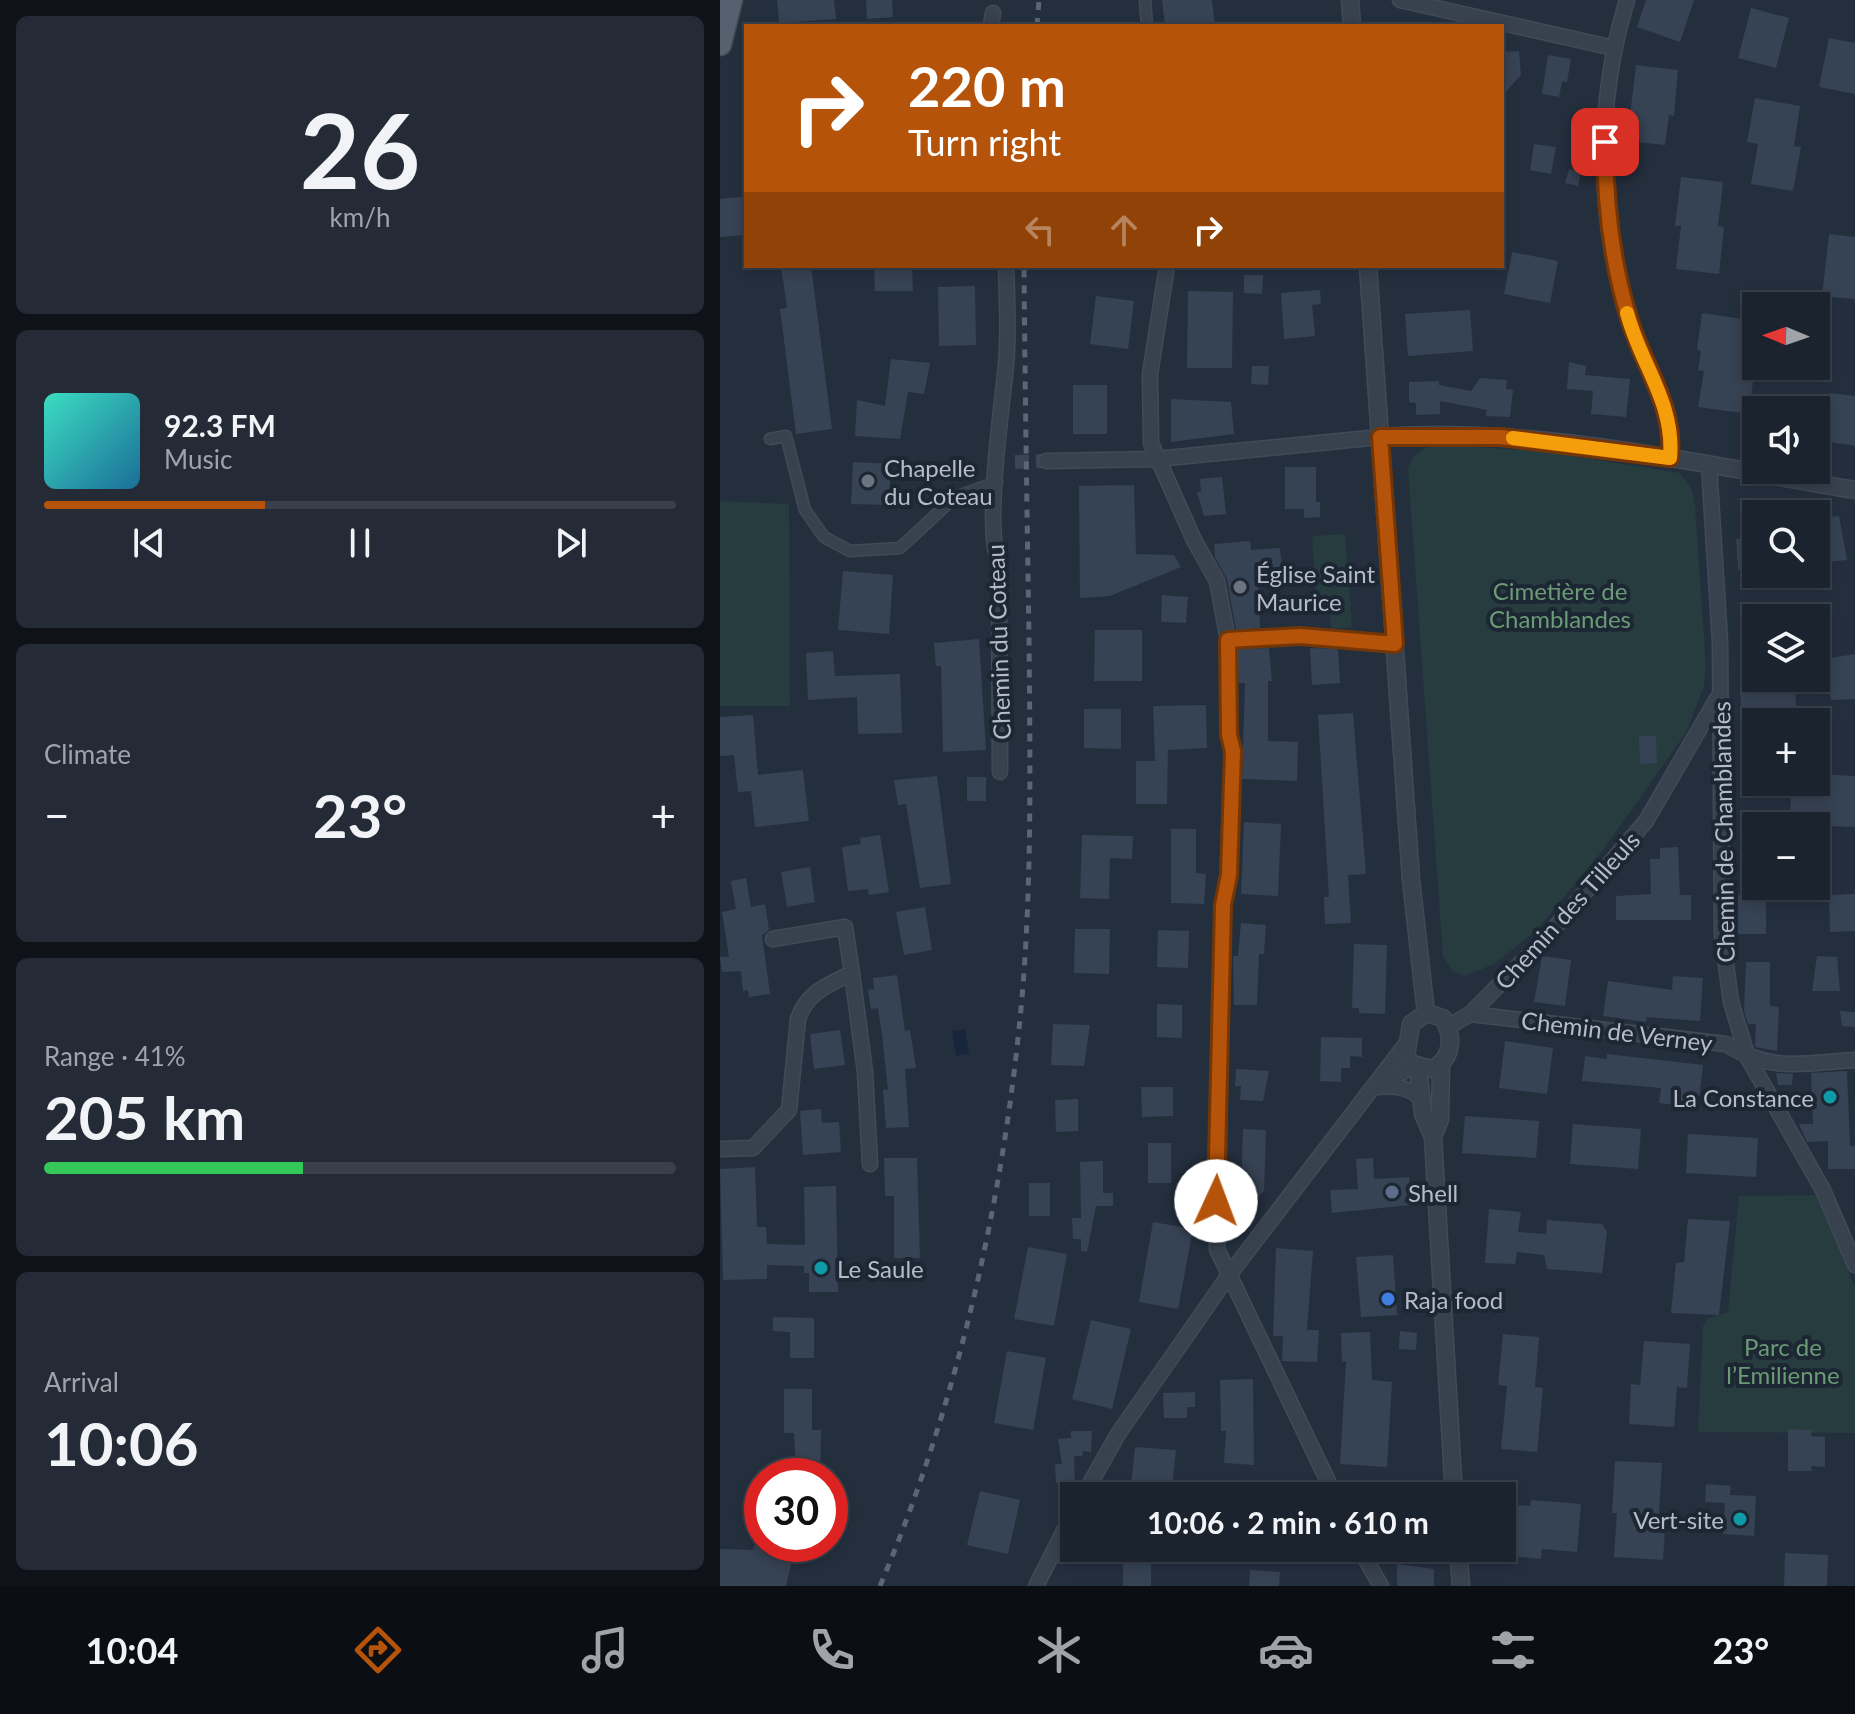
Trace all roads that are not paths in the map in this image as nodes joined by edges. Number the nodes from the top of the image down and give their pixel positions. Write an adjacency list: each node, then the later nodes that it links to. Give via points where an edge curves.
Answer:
1 (731, 0): 9 (main road)
2 (1145, 0): 7 (street)
3 (1350, 0): 8 (street)
4 (1400, 0): 6 (street)
5 (1627, 0): 10 (street)
6 (1426, 3): 10 (street)
7 (1147, 24)
8 (1352, 24)
9 (720, 44)
10 (1614, 48): 16 (street, via 1604,119 1611,246 1629,320 1666,407)
11 (1006, 268): 20 (street, Chemin du Coteau)
12 (1167, 268): 17 (street, via 1150,374 1148,418)
13 (1368, 268): 14 (street)
14 (1380, 437): 16 (street, via 1500,437); 17 (street); 25 (street)
15 (770, 439): 22 (street, via 786,436 805,510 815,527 850,551 900,548 955,497)
16 (1670, 458): 21 (street)
17 (1157, 459): 18 (street); 24 (street, via 1217,581)
18 (1046, 461)
19 (1015, 462): 20 (street)
20 (998, 463): 22 (street, Chemin du Coteau)
21 (1709, 465): 23 (street); 26 (street, Chemin de Chamblandes)
22 (997, 482): 27 (street, Chemin du Coteau)
23 (1855, 490)
24 (1228, 640): 25 (street, via 1300,636); 44 (street, via 1233,751 1229,875 1223,905 1215,1220 1217,1249)
25 (1395, 644): 30 (street)
26 (1719, 697): 31 (street, Chemin des Tilleuls, via 1646,821 1577,905); 34 (street, Chemin de Chamblandes, via 1722,935 1731,1002)
27 (1000, 772)
28 (773, 939): 29 (street, via 845,927)
29 (852, 973): 41 (street, via 814,992 802,1006 789,1110 753,1148); 42 (street)
30 (1426, 1013): 32 (street, via 1435,1013); 33 (street, via 1411,1024)
31 (1470, 1014): 32 (street, Chemin des Tilleuls); 34 (street, Chemin de Verney, via 1726,1044)
32 (1448, 1027): 36 (street, via 1449,1052)
33 (1406, 1044): 37 (street, via 1406,1056); 38 (street)
34 (1748, 1058): 35 (street, Chemin de Verney, via 1769,1065); 43 (street, Chemin de Chamblandes, via 1823,1190)
35 (1855, 1060)
36 (1441, 1065): 37 (street); 40 (street, via 1440,1119)
37 (1416, 1066): 38 (street); 39 (street)
38 (1374, 1087): 39 (street, via 1413,1091); 44 (street)
39 (1422, 1100): 40 (street)
40 (1433, 1137): 47 (street)
41 (720, 1149)
42 (870, 1164)
43 (1855, 1265)
44 (1229, 1275): 45 (street, via 1118,1434); 46 (street)
45 (1091, 1482)
46 (1328, 1482)
47 (1453, 1482)
48 (1060, 1539): 51 (street)
49 (1367, 1562): 52 (street)
50 (1459, 1562): 53 (street)
51 (1036, 1586)
52 (1381, 1586)
53 (1461, 1586)

